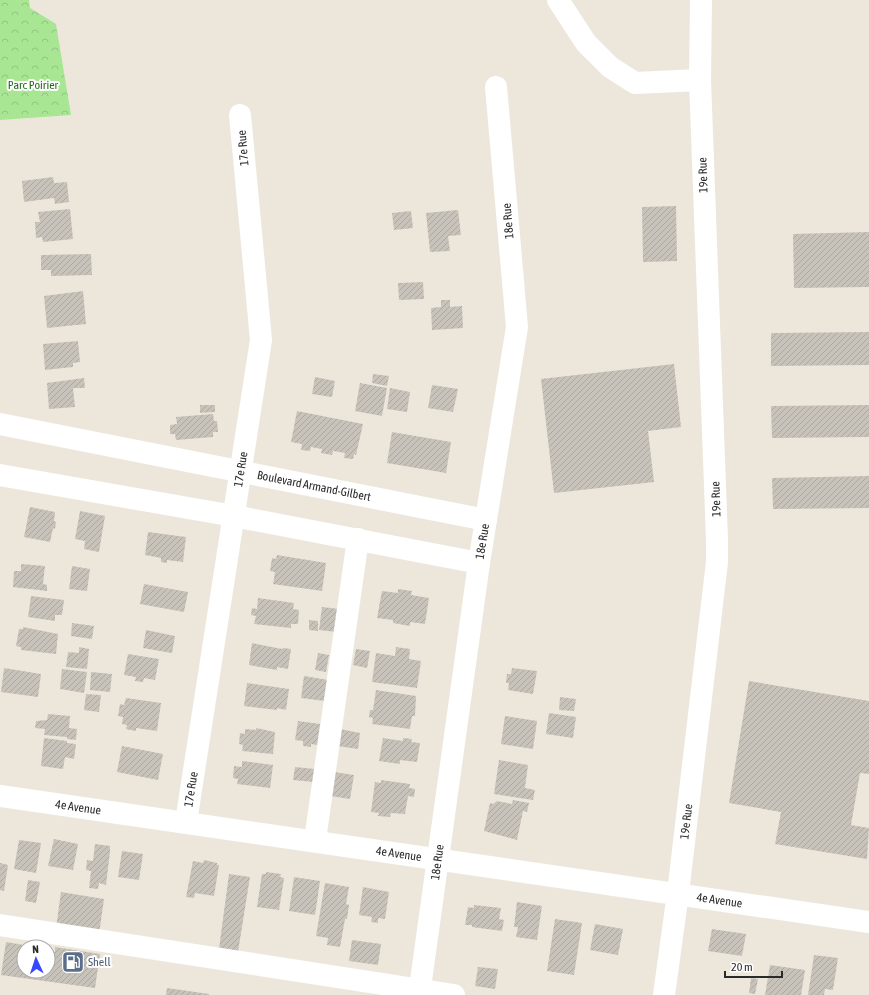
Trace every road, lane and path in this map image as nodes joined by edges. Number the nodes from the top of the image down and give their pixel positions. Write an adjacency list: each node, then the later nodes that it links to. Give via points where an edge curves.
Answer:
1 (558, 0): 3 (street, via 586,43 610,67 635,83)
2 (701, 0): 3 (street, 19e Rue)
3 (700, 80): 17 (street, 19e Rue, via 717,562)
4 (496, 87): 10 (street, 18e Rue, via 517,327)
5 (240, 115): 7 (street, 17e Rue, via 261,340)
6 (0, 424): 7 (street, Boulevard Armand-Gilbert)
7 (240, 473): 9 (street, 17e Rue); 10 (street, Boulevard Armand-Gilbert)
8 (0, 475): 9 (street)
9 (234, 516): 11 (street); 14 (street, 17e Rue)
10 (486, 520): 12 (street, 18e Rue)
11 (358, 539): 12 (street); 15 (street)
12 (479, 563): 16 (street, 18e Rue)
13 (0, 796): 14 (street, 4e Avenue)
14 (186, 822): 15 (street, 4e Avenue)
15 (315, 840): 16 (street, 4e Avenue)
16 (439, 860): 17 (street, 4e Avenue); 20 (street, 18e Rue)
17 (678, 893): 18 (street, 4e Avenue); 22 (street, 19e Rue)
18 (869, 922)
19 (0, 925): 20 (street)
20 (419, 993): 21 (street)
21 (454, 995)
22 (664, 995)

